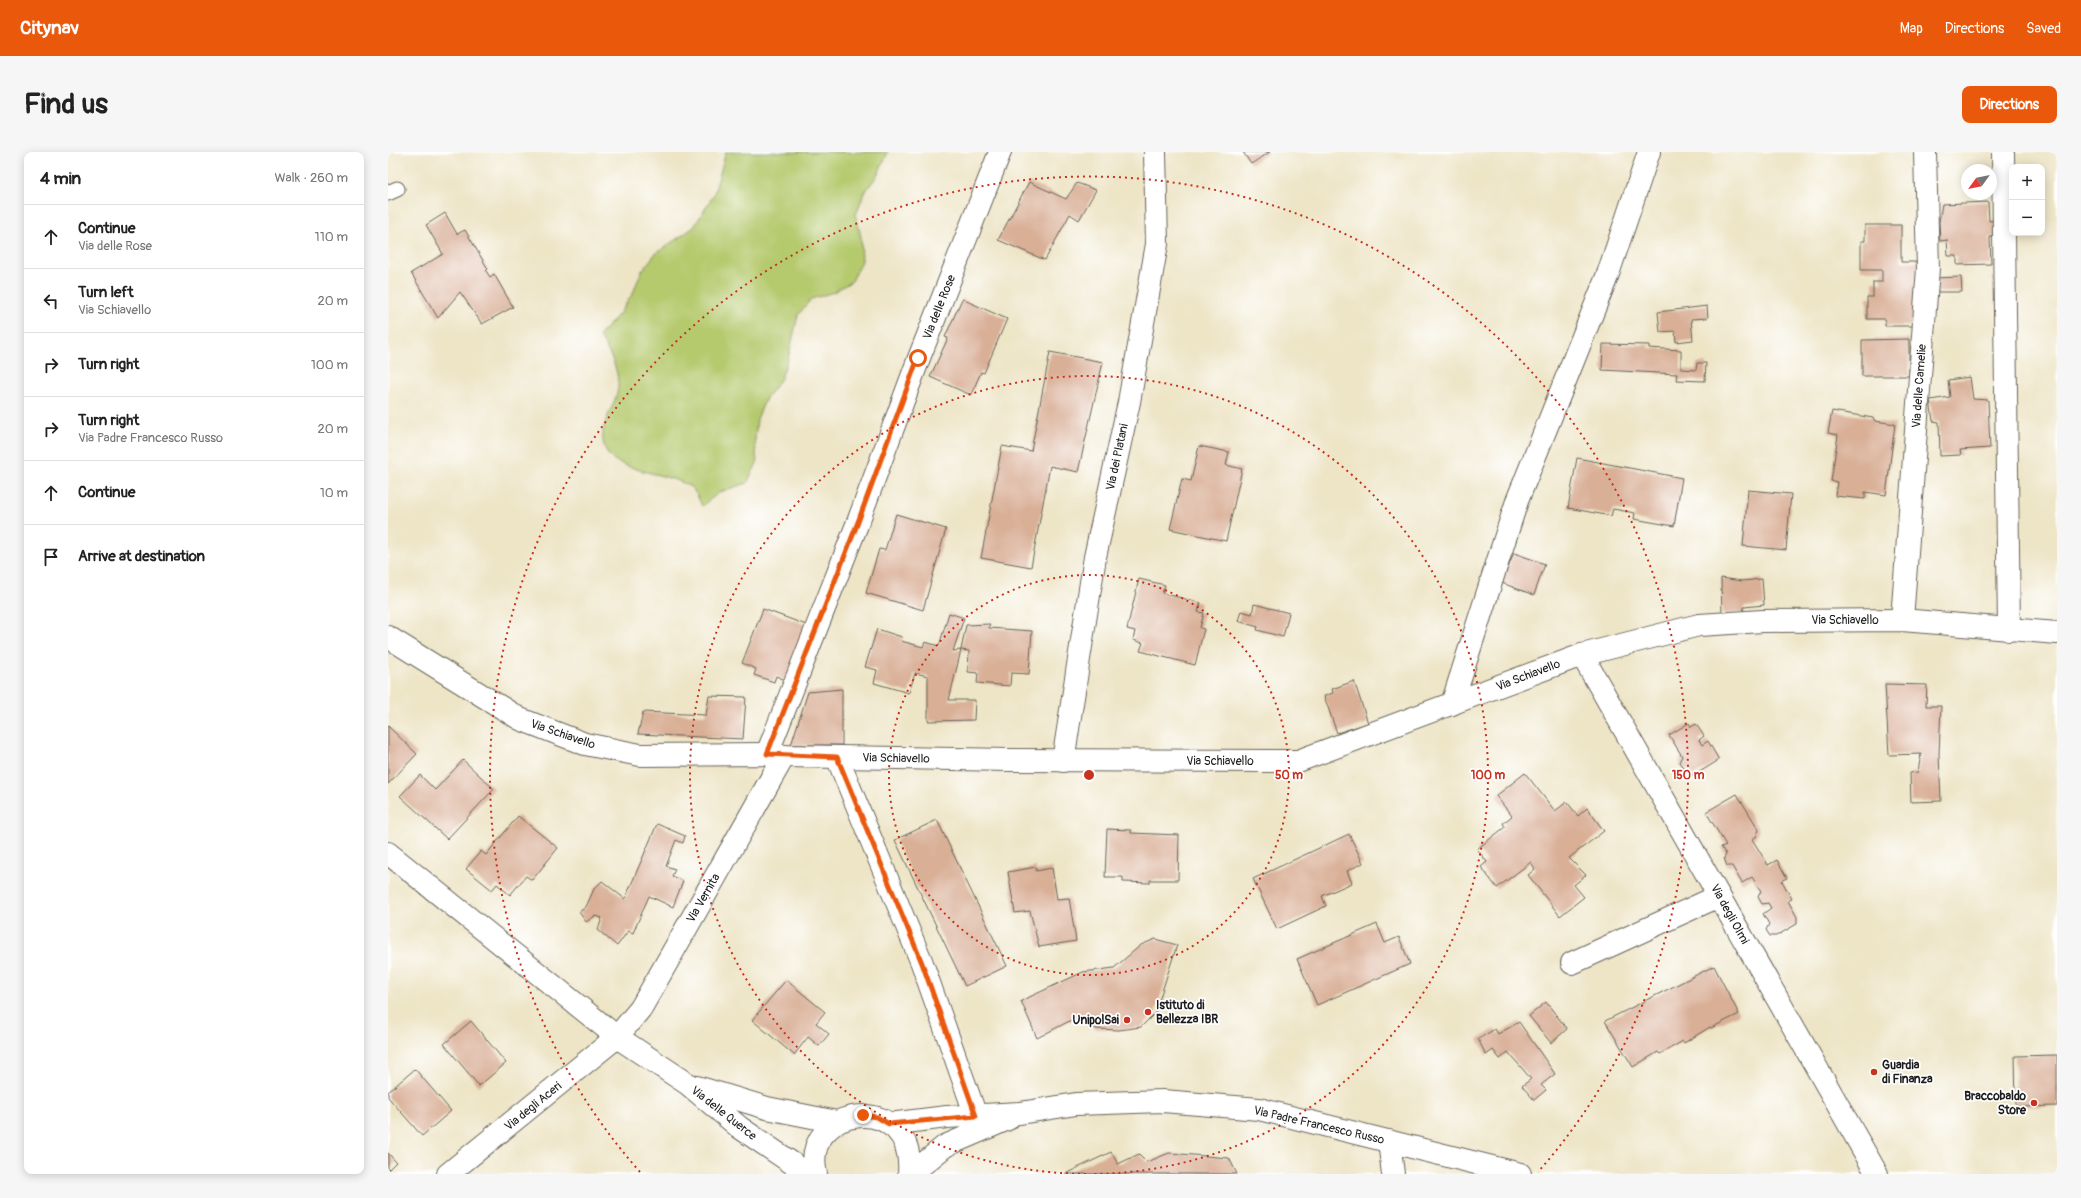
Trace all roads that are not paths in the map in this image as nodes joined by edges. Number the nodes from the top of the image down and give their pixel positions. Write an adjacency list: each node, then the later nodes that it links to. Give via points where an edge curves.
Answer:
1 (1000, 152): 12 (street, Via delle Rose, via 918,358)
2 (1155, 152): 14 (street, Via dei Platani, via 1157,244 1129,402 1095,557)
3 (1649, 152): 11 (street, via 1608,274 1518,501)
4 (1925, 152): 6 (street, Via delle Camelie, via 1928,268)
5 (2003, 152): 7 (street)
6 (1902, 620): 7 (street, Via Schiavello); 10 (street, Via Schiavello, via 1763,621 1698,625)
7 (2009, 630): 8 (street, Via Schiavello)
8 (2057, 633)
9 (388, 637): 12 (street, Via Schiavello, via 520,719 585,744 640,755)
10 (1582, 655): 11 (street, Via Schiavello); 16 (street, Via degli Olmi)
11 (1452, 704): 14 (street, Via Schiavello, via 1298,761)
12 (775, 755): 13 (street, Via Schiavello); 18 (street, Via Vernita, via 641,1008)
13 (837, 757): 14 (street, Via Schiavello); 21 (street, via 922,963)
14 (1063, 760)
15 (388, 853): 18 (street)
16 (1719, 896): 17 (street); 31 (street, Via degli Olmi)
17 (1572, 963)
18 (617, 1037): 19 (street); 25 (street, Via degli Aceri)
19 (688, 1084): 22 (street, Via delle Querce, via 767,1108); 26 (street, Via delle Querce, via 739,1126)
20 (1020, 1113): 21 (street, Via Padre Francesco Russo); 24 (street, Via Padre Francesco Russo, via 1076,1104 1163,1101 1259,1110); 28 (street, Via Padre Francesco Russo, via 945,1146)
21 (976, 1116): 23 (street, Via Padre Francesco Russo)
22 (837, 1122): 23 (street, via 850,1116 863,1115 877,1117); 27 (street, via 819,1141 815,1154)
23 (889, 1124): 28 (street, via 899,1133 907,1146)
24 (1389, 1141): 29 (street); 30 (street, Via Padre Francesco Russo)
25 (448, 1174)
26 (808, 1174)
27 (816, 1174)
28 (910, 1174)
29 (1393, 1174)
30 (1520, 1174)
31 (1877, 1174)

